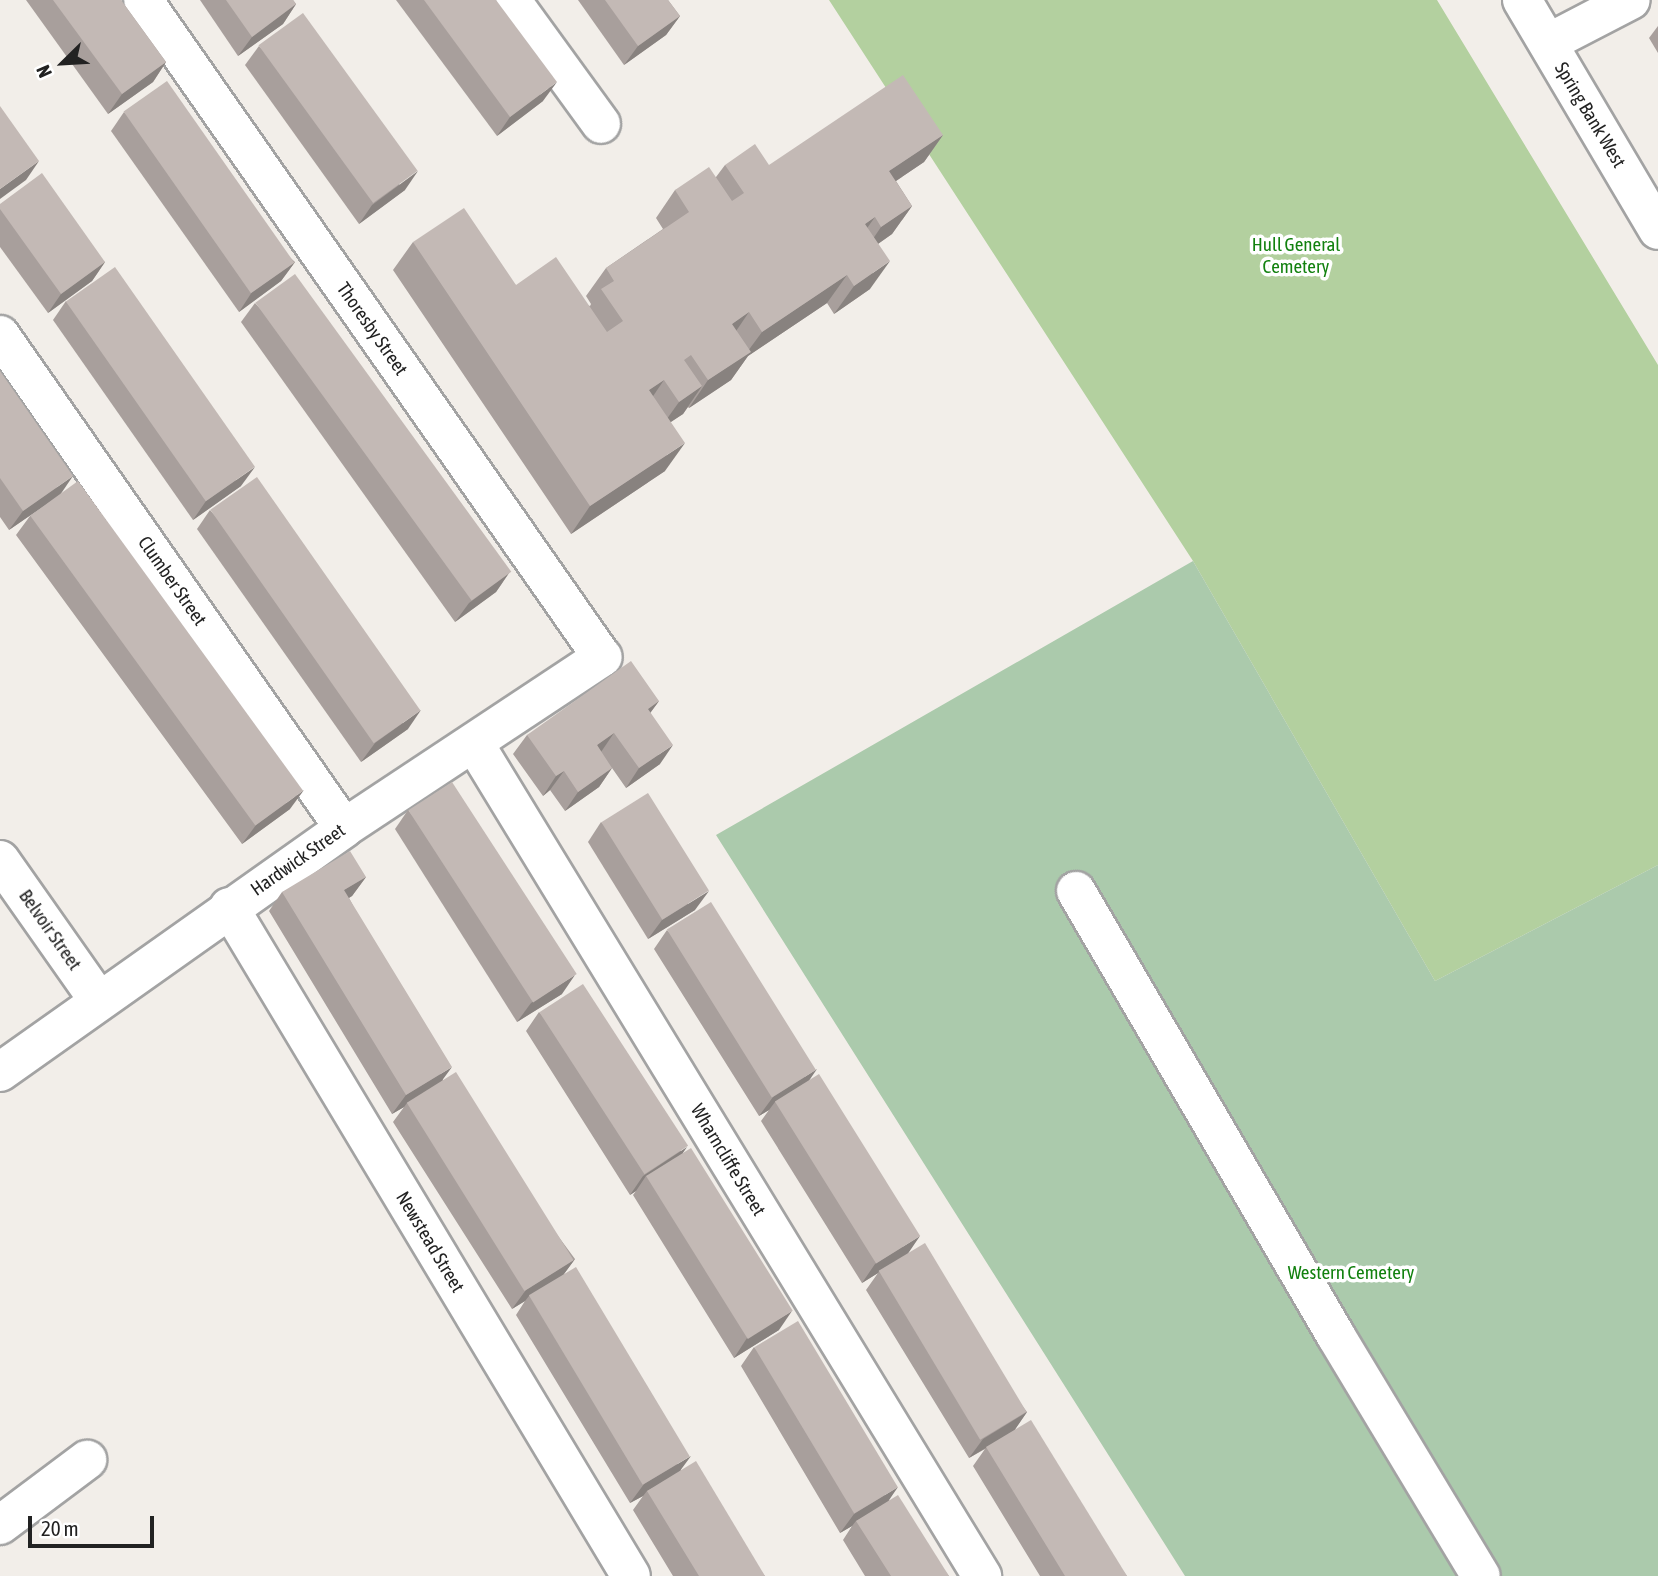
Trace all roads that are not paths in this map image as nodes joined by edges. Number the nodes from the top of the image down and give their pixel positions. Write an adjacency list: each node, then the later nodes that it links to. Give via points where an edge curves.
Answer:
1 (143, 0): 9 (street, Thoresby Street)
2 (511, 0): 6 (street)
3 (1521, 0): 5 (street, Spring Bank West)
4 (1631, 0): 5 (street)
5 (1548, 44): 7 (street, Spring Bank West)
6 (601, 124)
7 (1658, 230)
8 (0, 335): 11 (street, Clumber Street)
9 (603, 657): 10 (street, Hardwick Street)
10 (474, 743): 11 (street, Hardwick Street); 20 (street, Wharncliffe Street)
11 (344, 828): 14 (street, Hardwick Street)
12 (0, 860): 15 (street, Belvoir Street)
13 (1076, 891): 21 (street)
14 (229, 908): 15 (street, Hardwick Street); 19 (street, Newstead Street)
15 (99, 1001): 16 (street, Hardwick Street)
16 (0, 1072)
17 (87, 1460): 18 (street)
18 (0, 1525)
19 (631, 1576)
20 (982, 1576)
21 (1481, 1576)

